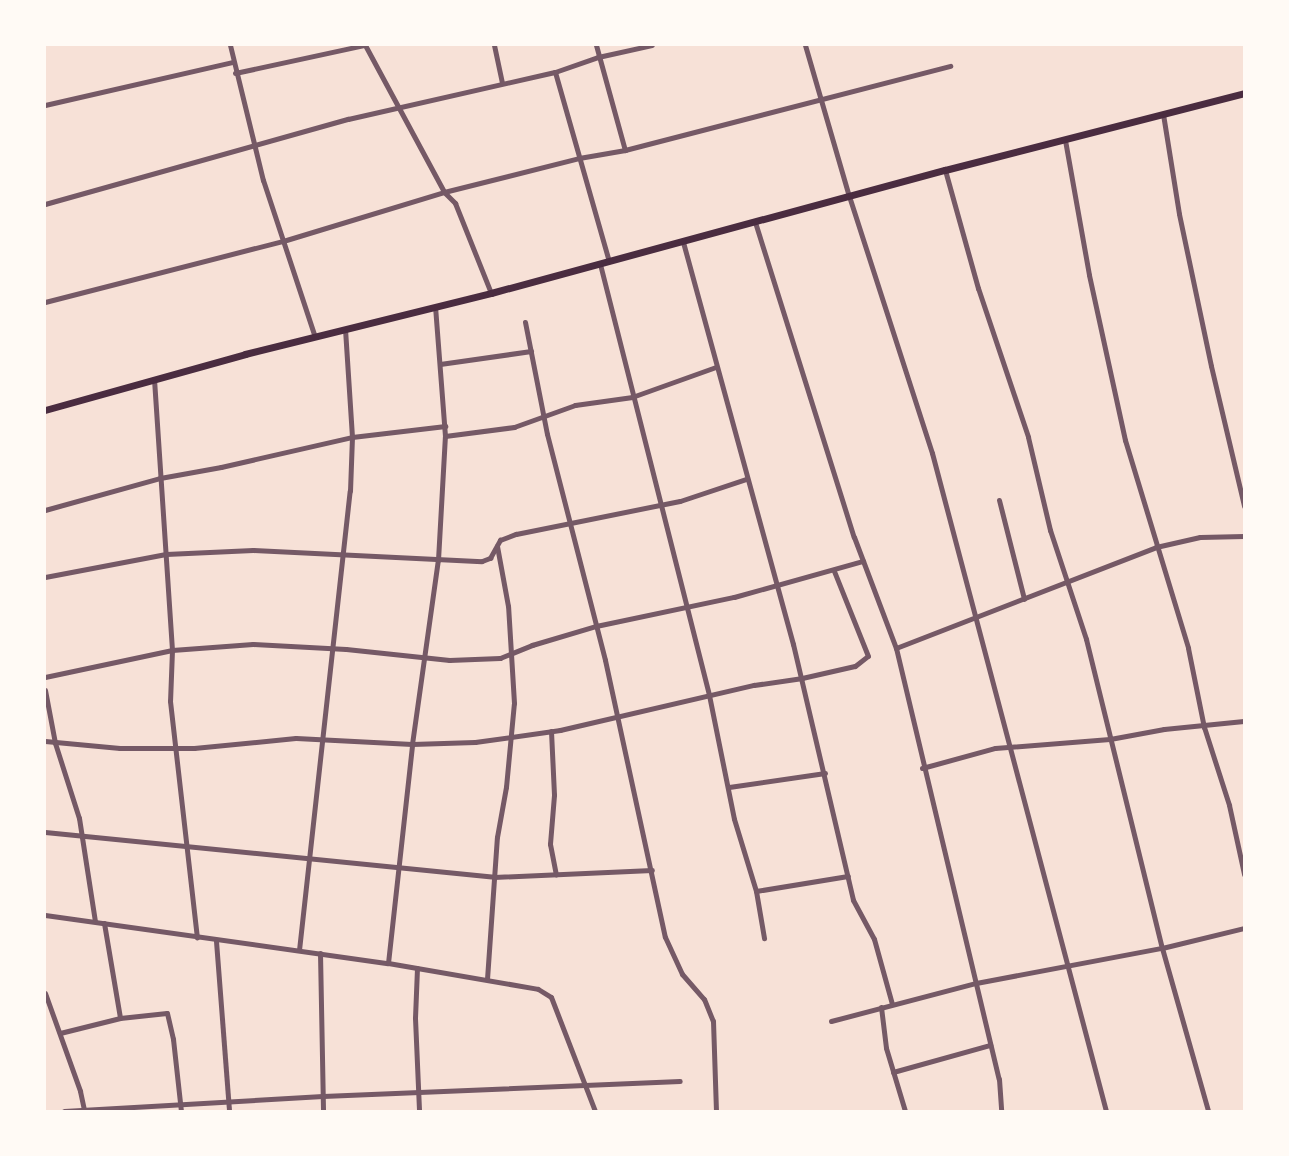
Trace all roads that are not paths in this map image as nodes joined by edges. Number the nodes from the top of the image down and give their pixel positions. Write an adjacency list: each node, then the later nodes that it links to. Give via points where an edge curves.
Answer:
1 (230, 45): 8 (street)
2 (365, 45): 11 (street); 16 (street)
3 (494, 45): 12 (street)
4 (596, 45): 7 (street)
5 (652, 45): 7 (street)
6 (805, 45): 14 (street)
7 (598, 57): 10 (street); 20 (street)
8 (233, 62): 11 (street); 15 (street)
9 (950, 66): 14 (street)
10 (555, 72): 12 (street); 21 (street)
11 (234, 74): 19 (street)
12 (502, 83): 16 (street)
13 (1244, 93): 17 (main road)
14 (821, 98): 20 (street); 24 (street)
15 (45, 105)
16 (398, 109): 19 (street, via 348,119); 23 (street)
17 (1163, 114): 18 (main road); 51 (street, via 1211,366)
18 (1065, 140): 22 (main road); 56 (street, via 1125,440)
19 (254, 146): 25 (street); 27 (street)
20 (625, 150): 21 (street)
21 (579, 158): 23 (street); 29 (street)
22 (945, 170): 24 (main road); 63 (street, via 978,288 1028,437)
23 (444, 192): 27 (street); 31 (street, via 455,203)
24 (849, 196): 26 (main road); 67 (street, via 932,453)
25 (45, 204)
26 (755, 222): 28 (main road); 60 (street)
27 (283, 241): 32 (street); 36 (street)
28 (684, 242): 29 (main road); 39 (street)
29 (609, 261): 30 (main road)
30 (600, 264): 31 (main road); 41 (street)
31 (491, 293): 33 (main road)
32 (45, 302)
33 (435, 307): 35 (main road); 38 (street)
34 (525, 322): 37 (street)
35 (345, 330): 36 (main road); 46 (street)
36 (315, 337): 40 (main road)
37 (530, 351): 38 (street); 43 (street)
38 (440, 364): 44 (street)
39 (716, 367): 41 (street); 48 (street)
40 (154, 379): 42 (main road); 47 (street)
41 (632, 397): 43 (street, via 575,405); 50 (street)
42 (45, 410)
43 (543, 415): 45 (street, via 514,427); 53 (street)
44 (445, 426): 45 (street); 46 (street)
45 (445, 436): 59 (street)
46 (352, 437): 47 (street); 58 (street)
47 (160, 478): 52 (street); 57 (street)
48 (746, 479): 50 (street); 64 (street)
49 (999, 500): 65 (street)
50 (660, 505): 53 (street); 66 (street)
51 (1244, 506)
52 (45, 510)
53 (569, 522): 55 (street, via 511,536); 68 (street)
54 (1244, 536): 56 (street, via 1200,537)
55 (497, 545): 59 (street, via 490,558 482,561); 72 (street)
56 (1156, 547): 63 (street); 80 (street, via 1188,648)
57 (166, 554): 58 (street, via 253,550); 62 (street); 71 (street)
58 (343, 554): 59 (street); 69 (street)
59 (438, 560): 73 (street)
60 (863, 561): 61 (street); 70 (street)
61 (834, 571): 64 (street); 75 (street, via 868,656 855,666)
62 (45, 577)
63 (1065, 581): 65 (street); 83 (street, via 1086,639)
64 (775, 587): 66 (street); 75 (street)
65 (1024, 599): 67 (street)
66 (686, 607): 68 (street); 77 (street)
67 (976, 616): 70 (street); 88 (street)
68 (596, 626): 72 (street); 78 (street)
69 (334, 648): 71 (street, via 254,644); 73 (street); 84 (street)
70 (896, 648): 90 (street)
71 (172, 650): 74 (street); 89 (street, via 170,701)
72 (512, 654): 73 (street, via 482,660); 82 (street, via 514,703)
73 (425, 656): 87 (street)
74 (45, 677)
75 (802, 678): 77 (street); 91 (street)
76 (45, 690): 86 (street)
77 (709, 695): 78 (street); 92 (street)
78 (616, 717): 81 (street); 98 (street)
79 (1244, 721): 80 (street)
80 (1204, 727): 83 (street, via 1164,728); 100 (street, via 1229,805)
81 (551, 732): 82 (street); 99 (street, via 554,795 550,844)
82 (511, 738): 87 (street); 101 (street)
83 (1110, 739): 88 (street); 111 (street)
84 (322, 740): 87 (street); 89 (street, via 296,738); 96 (street)
85 (45, 741): 86 (street)
86 (55, 743): 89 (street); 94 (street)
87 (412, 744): 97 (street)
88 (1012, 746): 90 (street); 115 (street)
89 (175, 748): 95 (street)
90 (922, 768): 118 (street)
91 (824, 773): 92 (street); 102 (street)
92 (729, 787): 103 (street, via 734,818)
93 (45, 832): 94 (street)
94 (81, 836): 95 (street); 105 (street)
95 (185, 845): 96 (street); 108 (street)
96 (309, 857): 97 (street); 112 (street)
97 (400, 868): 101 (street); 114 (street)
98 (652, 870): 99 (street); 140 (street, via 665,937 682,974 704,999 713,1021)
99 (556, 874): 101 (street)
100 (1244, 874)
101 (494, 876): 117 (street)
102 (848, 876): 103 (street); 120 (street, via 853,900 874,939)
103 (756, 891): 109 (street)
104 (45, 915): 105 (street)
105 (95, 920): 106 (street)
106 (104, 923): 108 (street); 122 (street)
107 (1244, 928): 111 (street)
108 (197, 937): 110 (street)
109 (764, 938)
110 (216, 941): 112 (street); 131 (street)
111 (1162, 948): 115 (street); 144 (street)
112 (299, 950): 113 (street)
113 (320, 953): 114 (street); 130 (street)
114 (388, 963): 116 (street)
115 (1070, 963): 118 (street); 143 (street)
116 (417, 968): 117 (street); 129 (street, via 415,1018)
117 (487, 979): 128 (street, via 538,989 551,997)
118 (976, 983): 120 (street); 125 (street)
119 (45, 994): 124 (street)
120 (892, 1004): 121 (street)
121 (881, 1007): 123 (street); 126 (street, via 886,1048)
122 (120, 1018): 124 (street); 132 (street, via 167,1013 174,1039)
123 (831, 1021)
124 (60, 1033): 133 (street)
125 (990, 1045): 126 (street); 142 (street, via 999,1079)
126 (893, 1072): 141 (street)
127 (680, 1080): 128 (street)
128 (586, 1086): 129 (street); 139 (street)
129 (419, 1093): 130 (street); 138 (street)
130 (323, 1096): 131 (street); 137 (street)
131 (228, 1101): 132 (street); 136 (street)
132 (180, 1103): 133 (street); 135 (street)
133 (84, 1110): 134 (street)
134 (64, 1111)
135 (181, 1111)
136 (229, 1111)
137 (324, 1111)
138 (419, 1111)
139 (595, 1111)
140 (716, 1111)
141 (905, 1111)
142 (1001, 1111)
143 (1106, 1111)
144 (1208, 1111)

